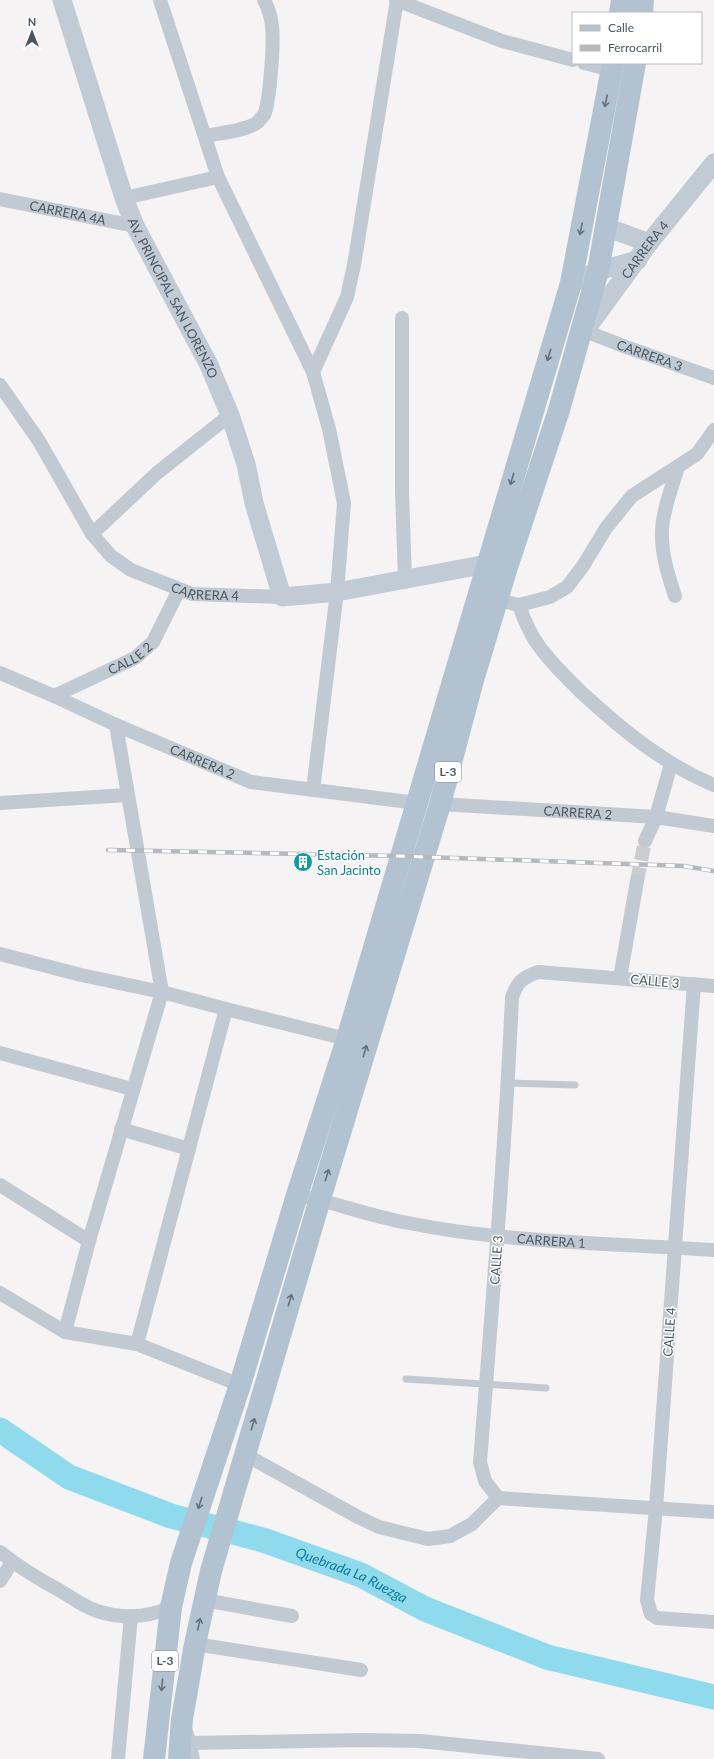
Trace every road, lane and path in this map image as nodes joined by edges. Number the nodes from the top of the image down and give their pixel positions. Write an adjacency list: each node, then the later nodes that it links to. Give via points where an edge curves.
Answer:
1 (62, 0): 16 (main road, AV. PRINCIPAL SAN LORENZO)
2 (160, 0): 13 (street)
3 (264, 0): 13 (street, via 270,10 272,26 272,50 264,115 256,123 244,128)
4 (396, 0): 9 (street, via 502,41); 26 (street, via 354,265 348,291)
5 (622, 0): 7 (main road)
6 (643, 0): 8 (main road)
7 (620, 12)
8 (642, 12)
9 (572, 60)
10 (591, 64): 12 (street)
11 (635, 64): 19 (main road, L-3)
12 (613, 67): 23 (main road, L-3, one-way to 23)
13 (204, 136): 15 (street)
14 (714, 163): 20 (main road, CARRERA 4)
15 (218, 177): 16 (street); 26 (street)
16 (124, 198): 18 (main road, AV. PRINCIPAL SAN LORENZO)
17 (0, 199): 18 (street, CARRERA 4A)
18 (135, 226): 29 (main road, AV. PRINCIPAL SAN LORENZO, via 209,365)
19 (606, 227): 20 (main road); 22 (main road, L-3)
20 (649, 243): 21 (main road, CARRERA 4)
21 (638, 260): 22 (main road); 25 (main road, CARRERA 4)
22 (598, 271): 23 (main road); 25 (main road, L-3)
23 (571, 283): 33 (main road, L-3, one-way to 33)
24 (402, 318): 35 (street, via 402,492)
25 (582, 335): 27 (street, CARRERA 3, via 626,347); 34 (main road, L-3, via 560,410)
26 (313, 372): 37 (street, via 329,429 344,503)
27 (714, 378)
28 (0, 385): 32 (street, CARRERA 4, via 38,441)
29 (230, 415): 32 (street, via 157,473); 39 (main road, AV. PRINCIPAL SAN LORENZO)
30 (714, 430): 31 (street, via 697,454)
31 (678, 467): 38 (street, via 662,529 663,549); 41 (street, via 632,496 606,528 567,587 550,597)
32 (92, 534): 36 (street, CARRERA 4, via 111,556 131,570)
33 (487, 564): 34 (main road, CARRERA 4); 35 (main road, CARRERA 4); 40 (main road, L-3)
34 (508, 564): 40 (main road, L-3)
35 (406, 579): 37 (main road, CARRERA 4)
36 (179, 590): 39 (street, CARRERA 4, via 192,594); 43 (street, CALLE 2, via 152,642 135,658)
37 (337, 592): 39 (main road, CARRERA 4); 47 (street)
38 (675, 596)
39 (282, 597)
40 (487, 597): 41 (street); 50 (main road, L-3); 51 (main road, L-3, via 473,680)
41 (519, 605): 45 (street, via 539,646 561,672 603,712)
42 (0, 673): 43 (street, CARRERA 2)
43 (54, 696): 44 (street, CARRERA 2)
44 (116, 725): 47 (street, CARRERA 2, via 252,782); 48 (street)
45 (671, 764): 46 (street, via 692,776); 52 (street)
46 (714, 784)
47 (313, 790): 50 (street, CARRERA 2)
48 (127, 795): 49 (street); 60 (street)
49 (0, 803)
50 (418, 804): 62 (main road, L-3)
51 (440, 804): 52 (street, CARRERA 2); 71 (main road, L-3, one-way to 51)
52 (656, 817): 53 (street, CARRERA 2); 54 (street)
53 (714, 826)
54 (646, 842)
55 (637, 881): 57 (street)
56 (0, 954): 60 (street)
57 (620, 978): 58 (street, CALLE 3); 64 (street, CALLE 3, via 538,972 516,984 512,997)
58 (694, 984): 59 (street, CALLE 3); 74 (street, CALLE 4)
59 (714, 986)
60 (162, 992): 61 (street); 66 (street)
61 (226, 1009): 62 (street); 68 (street)
62 (347, 1039): 70 (main road, L-3)
63 (0, 1053): 66 (street)
64 (508, 1083): 65 (lane); 72 (street, CALLE 3)
65 (575, 1085)
66 (132, 1089): 67 (street)
67 (121, 1129): 68 (street); 73 (street)
68 (189, 1149): 78 (street)
69 (0, 1185): 73 (street)
70 (297, 1195): 71 (street, CARRERA 1); 81 (main road, L-3)
71 (320, 1199): 72 (street, CARRERA 1, via 402,1222); 83 (main road, L-3, one-way to 71)
72 (498, 1237): 74 (street, CARRERA 1); 80 (street, CALLE 3)
73 (89, 1241): 77 (street)
74 (675, 1248): 75 (street, CARRERA 1); 85 (street, CALLE 4)
75 (714, 1250)
76 (0, 1293): 77 (street)
77 (65, 1332): 78 (street)
78 (138, 1344): 81 (street)
79 (406, 1379): 80 (lane)
80 (486, 1384): 82 (lane); 84 (street, CALLE 3, via 480,1462 486,1481)
81 (240, 1385): 91 (main road, L-3, one-way to 91, via 181,1563)
82 (546, 1388)
83 (244, 1454): 84 (street, via 372,1524 428,1539 450,1536 472,1524); 90 (main road, L-3)
84 (498, 1498): 85 (street)
85 (656, 1508): 86 (street); 94 (street, CALLE 4, via 647,1600 650,1614 657,1618)
86 (714, 1512)
87 (0, 1552): 88 (street)
88 (12, 1562): 89 (street); 92 (street, via 96,1611)
89 (0, 1581)
90 (204, 1600): 93 (street); 95 (main road, L-3, one-way to 90)
91 (171, 1607): 92 (street, via 145,1616); 99 (main road, L-3, one-way to 99)
92 (131, 1616): 98 (street)
93 (292, 1616)
94 (714, 1622)
95 (195, 1644): 96 (street); 97 (main road, L-3, via 182,1720)
96 (361, 1670)
97 (184, 1751): 100 (street); 101 (street, via 362,1740 420,1741)
98 (118, 1759)
99 (154, 1759)
100 (193, 1759)
101 (598, 1759)

